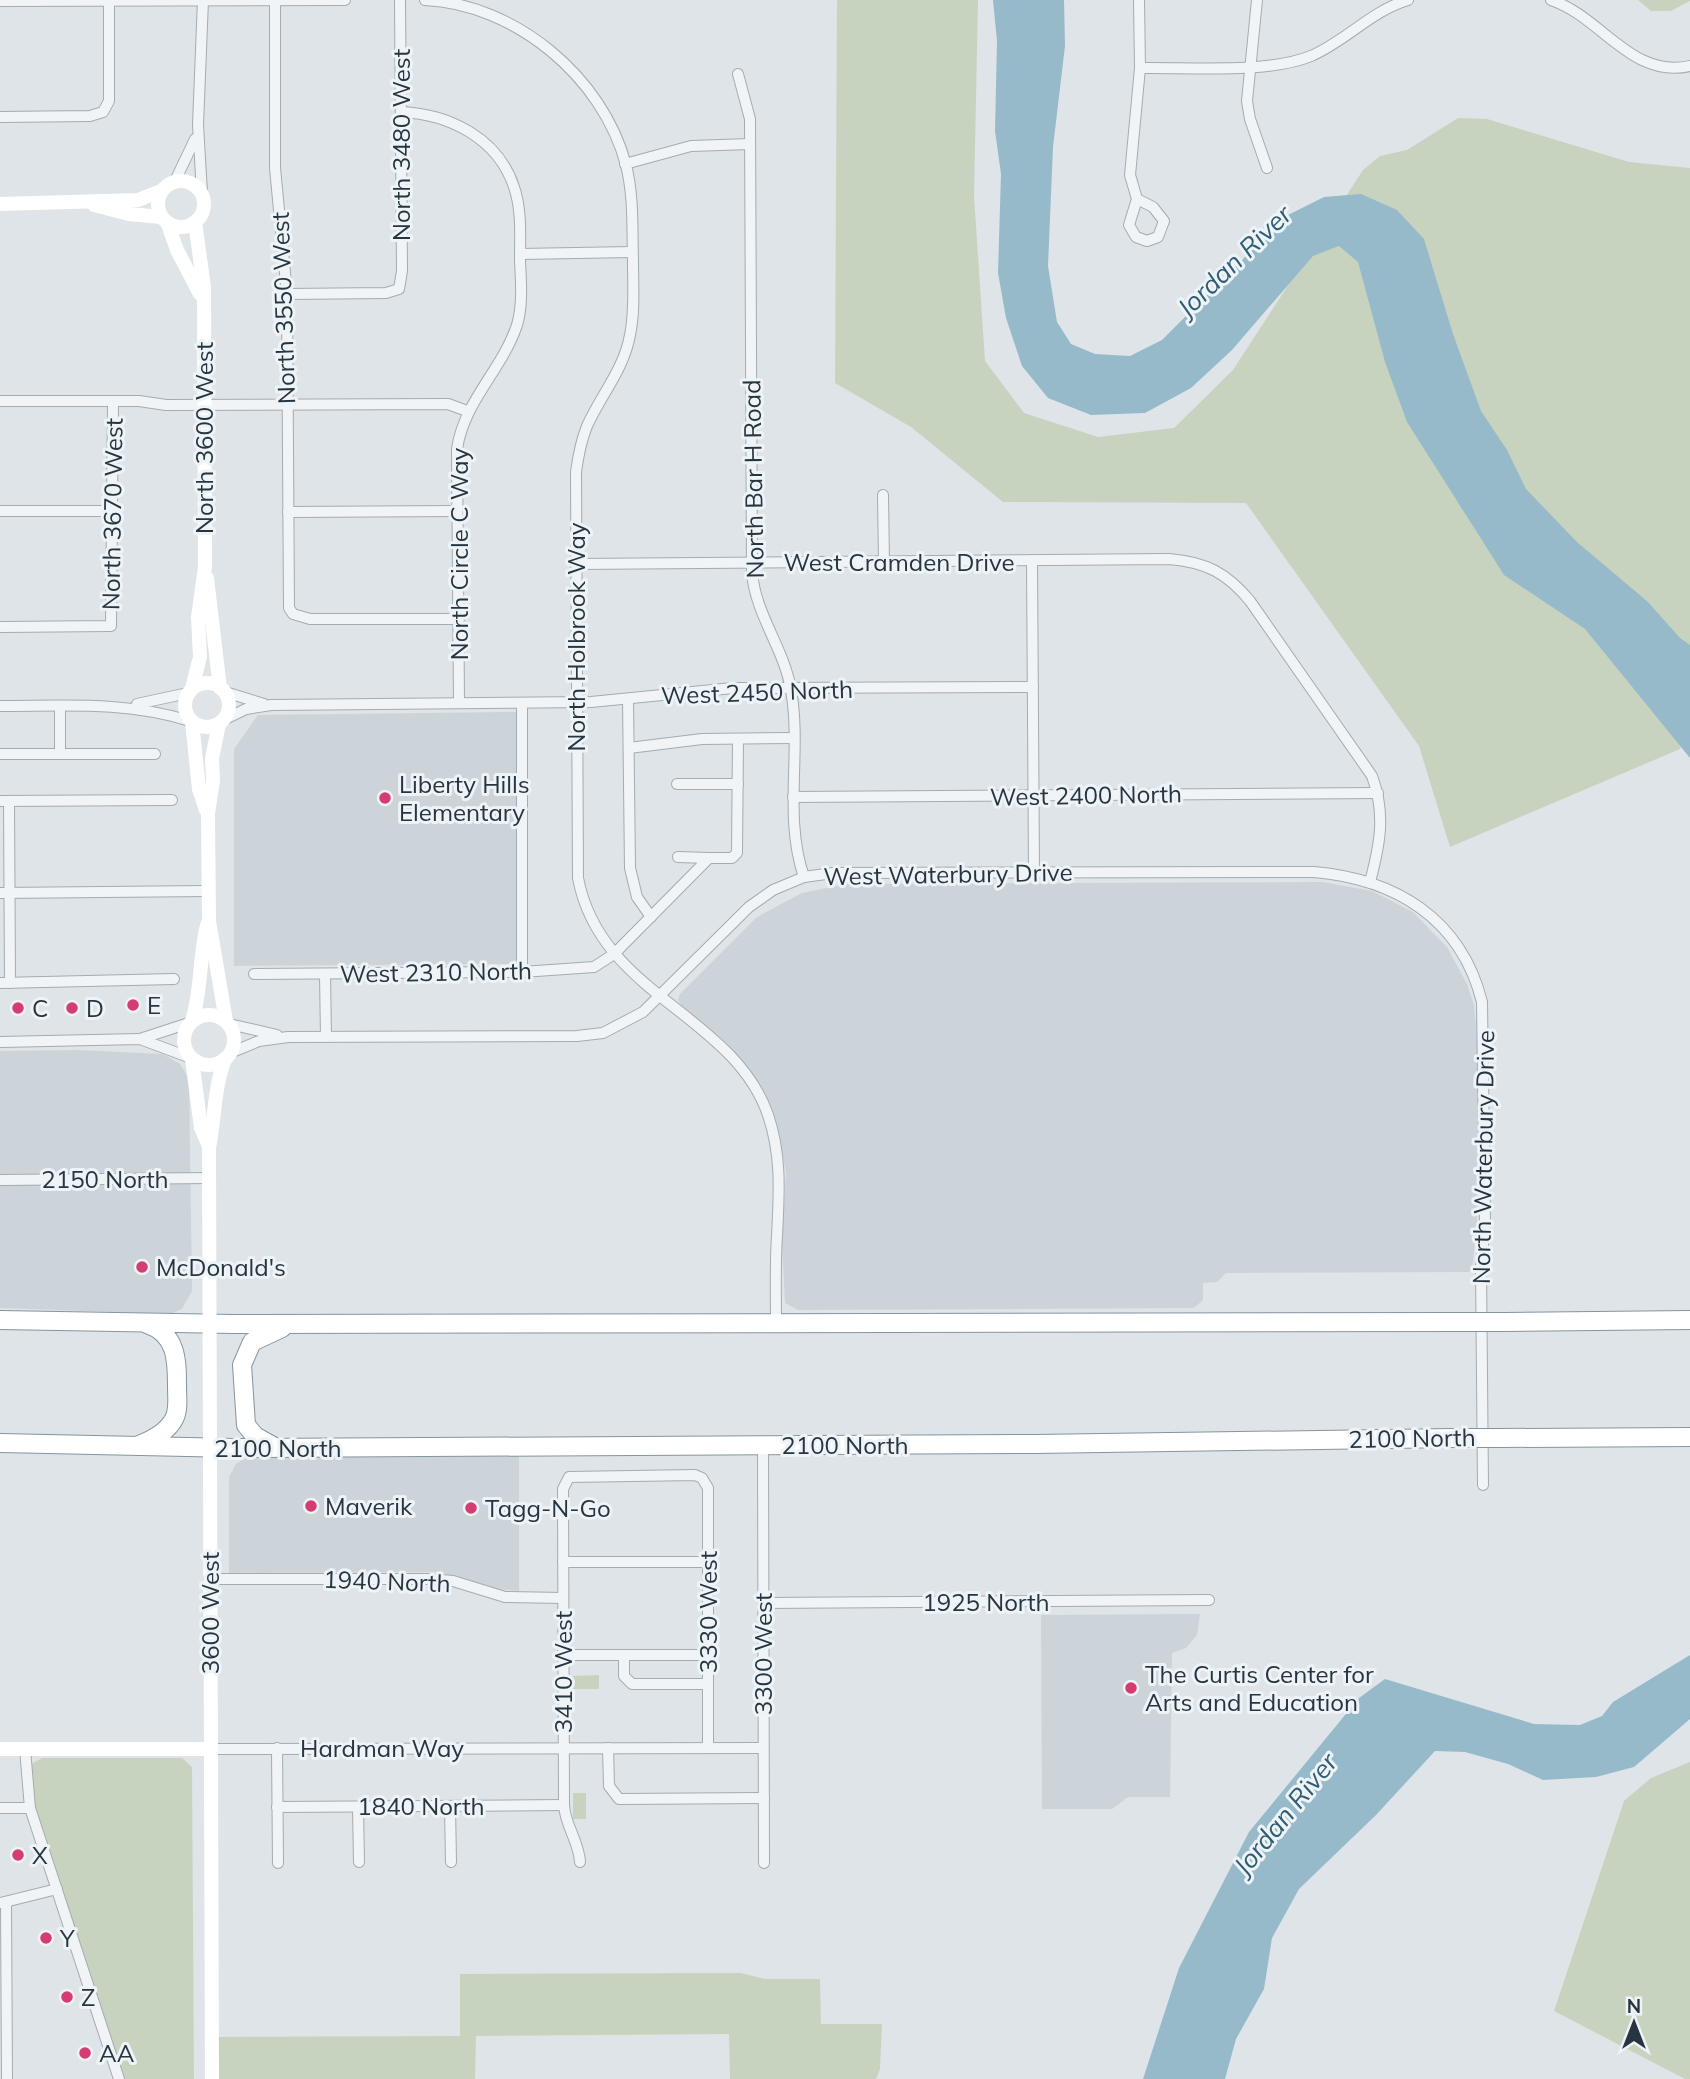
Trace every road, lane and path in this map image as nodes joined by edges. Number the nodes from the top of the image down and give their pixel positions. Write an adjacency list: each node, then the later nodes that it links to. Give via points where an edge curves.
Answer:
1 (275, 0): 2 (street); 9 (street); 32 (street, North 3550 West, via 275,168)
2 (345, 0)
3 (400, 0): 16 (street, North 3480 West)
4 (425, 0): 20 (street, North Holbrook Way, via 488,13 531,35 577,78 605,114)
5 (1139, 0): 14 (street)
6 (1256, 0): 12 (street)
7 (1551, 0): 13 (street, via 1586,17 1642,62 1664,69)
8 (0, 1): 11 (street)
9 (203, 1): 11 (street); 18 (street)
10 (1403, 1): 12 (street, via 1308,57)
11 (109, 2): 17 (street, via 109,101 103,112 95,116)
12 (1249, 65): 14 (street); 21 (street, via 1248,110)
13 (1690, 66)
14 (1140, 68): 25 (street, via 1130,175)
15 (738, 74): 19 (street, North Bar H Road, via 749,109)
16 (401, 112): 31 (street, North Circle C Way, via 449,119 498,157 509,173 518,202); 32 (street, North 3480 West, via 399,289)
17 (0, 117)
18 (198, 125): 22 (street, via 192,150); 24 (street)
19 (750, 144): 20 (street, via 701,145); 46 (street, North Bar H Road)
20 (625, 164): 30 (street, North Holbrook Way, via 632,206)
21 (1267, 168)
22 (174, 181): 23 (street); 24 (street, via 190,182)
23 (161, 191): 26 (street, via 144,200); 28 (street, via 157,206)
24 (202, 193): 29 (street, via 203,209)
25 (1137, 199)
26 (89, 203): 27 (street); 28 (street)
27 (0, 204)
28 (164, 220): 29 (street, via 184,227); 33 (street, North 3600 West)
29 (195, 222): 33 (street, North 3600 West)
30 (632, 253): 31 (street); 47 (street, North Holbrook Way, via 630,337 617,374 588,425 578,459)
31 (520, 254): 38 (street, North Circle C Way, via 517,324)
32 (287, 294): 37 (street, North 3550 West)
33 (203, 309): 36 (street, North 3600 West)
34 (0, 401): 35 (street)
35 (113, 401): 36 (street); 40 (street, North 3670 West)
36 (204, 405): 37 (street); 48 (street, North 3600 West)
37 (287, 405): 38 (street, via 448,404); 43 (street, North 3550 West)
38 (467, 411): 41 (street, North Circle C Way, via 457,449)
39 (883, 495): 45 (street)
40 (113, 511): 42 (street); 50 (street, North 3670 West, via 111,626)
41 (457, 511): 43 (street); 49 (street, North Circle C Way)
42 (0, 512)
43 (288, 512): 49 (street, North 3550 West, via 288,600 293,614 310,619)
44 (1032, 561): 45 (street, West Cramden Drive); 51 (street); 73 (street, West Cramden Drive, via 1170,559 1221,572 1250,601 1366,764)
45 (884, 562): 46 (street, West Cramden Drive)
46 (752, 563): 47 (street, West Cramden Drive); 52 (street, North Bar H Road, via 757,605 785,664)
47 (576, 564): 56 (street, North Holbrook Way)
48 (205, 566): 53 (street, North 3600 West); 54 (street, North 3600 West, via 198,617 200,657)
49 (459, 619): 57 (street, North Circle C Way)
50 (0, 627)
51 (1033, 687): 52 (street, West 2450 North); 74 (street)
52 (791, 689): 55 (street, West 2450 North, via 705,690); 65 (street, North Bar H Road)
53 (222, 690): 54 (street, via 209,683); 59 (street, West 2450 North); 64 (street, via 229,709)
54 (190, 691): 62 (street); 63 (street, via 184,704)
55 (628, 699): 56 (street, West 2450 North); 67 (street)
56 (576, 702): 58 (street, West 2450 North); 88 (street, North Holbrook Way, via 578,878 593,924)
57 (459, 703): 58 (street, West 2450 North); 59 (street, West 2450 North)
58 (522, 703): 89 (street)
59 (271, 705): 64 (street, West 2450 North, via 246,709)
60 (0, 706): 61 (street)
61 (60, 706): 62 (street); 69 (street)
62 (123, 706): 63 (street)
63 (191, 722): 64 (street, via 207,727); 78 (street, via 199,789)
64 (221, 722): 78 (street, via 212,758)
65 (793, 738): 66 (street); 75 (street, North Bar H Road)
66 (738, 739): 67 (street); 72 (street)
67 (629, 748): 86 (street, via 630,868 637,897)
68 (0, 754): 69 (street)
69 (60, 754): 70 (street)
70 (155, 754)
71 (677, 784): 72 (street)
72 (738, 784): 80 (street, via 736,856)
73 (1378, 793): 74 (street, West 2400 North); 83 (street, via 1382,821)
74 (1033, 796): 75 (street, West 2400 North); 81 (street)
75 (793, 797): 82 (street, North Bar H Road, via 793,838)
76 (172, 800): 77 (street)
77 (4, 801): 85 (street)
78 (208, 814): 84 (street)
79 (678, 858): 80 (street)
80 (709, 858): 86 (street)
81 (1034, 872): 82 (street, West Waterbury Drive, via 886,870); 83 (street, West Waterbury Drive, via 1314,872)
82 (804, 877): 94 (street, West Waterbury Drive, via 749,907)
83 (1370, 882): 119 (street, North Waterbury Drive, via 1409,898 1439,924 1465,958 1482,1002)
84 (208, 891): 85 (street); 87 (street)
85 (5, 892): 93 (street)
86 (651, 917): 88 (street)
87 (209, 920): 95 (street, via 199,997); 96 (street)
88 (614, 954): 89 (street, West 2310 North, via 594,967); 94 (street, North Holbrook Way)
89 (522, 972): 91 (street, West 2310 North)
90 (254, 974): 91 (street, West 2310 North)
91 (325, 974): 98 (street)
92 (174, 979): 93 (street)
93 (5, 983)
94 (658, 997): 98 (street, West Waterbury Drive, via 625,1024 603,1033); 108 (street, North Holbrook Way, via 741,1067 768,1114 780,1180)
95 (190, 1022): 96 (street, via 209,1014); 99 (street); 102 (street, via 183,1045)
96 (227, 1023): 97 (street, West Waterbury Drive); 101 (street, via 234,1038)
97 (288, 1037): 98 (street, West Waterbury Drive); 101 (street, West Waterbury Drive, via 260,1041)
98 (326, 1037)
99 (140, 1039): 100 (street); 102 (street)
100 (0, 1042)
101 (228, 1056): 102 (street, via 212,1065); 103 (street, via 215,1088)
102 (191, 1058): 103 (street, via 201,1128)
103 (209, 1148): 104 (street, 3600 West)
104 (210, 1178): 105 (street, 2150 North); 110 (street, 3600 West)
105 (0, 1180)
106 (0, 1320): 109 (highway)
107 (1690, 1320): 108 (highway, bridge)
108 (776, 1322): 111 (highway)
109 (145, 1324): 110 (highway); 115 (highway, via 162,1332 175,1349 177,1409 163,1431)
110 (211, 1324): 111 (highway); 116 (street, 3600 West)
111 (295, 1324): 117 (highway, via 259,1336 242,1365 246,1425 255,1436)
112 (1690, 1437): 114 (highway, 2100 North, bridge)
113 (0, 1443): 115 (highway, 2100 North)
114 (763, 1445): 117 (highway, 2100 North); 125 (street, 3300 West)
115 (132, 1446): 116 (highway, 2100 North)
116 (212, 1448): 117 (highway, 2100 North); 122 (street, 3600 West)
117 (281, 1448)
118 (566, 1480): 120 (street, 3410 West); 121 (street, 3330 West, via 576,1475 702,1478 708,1488)
119 (1483, 1485)
120 (563, 1562): 121 (street); 123 (street, 3410 West)
121 (708, 1562): 128 (street, 3330 West)
122 (209, 1580): 123 (street, 1940 North, via 430,1578 505,1597); 137 (street, 3600 West)
123 (563, 1598): 126 (street, 3410 West)
124 (1209, 1600): 125 (street, 1925 North)
125 (763, 1603): 134 (street, 3300 West)
126 (563, 1655): 127 (street); 131 (street, 3410 West)
127 (624, 1655): 128 (street); 129 (street, via 624,1676 632,1684)
128 (708, 1655): 129 (street, 3330 West)
129 (708, 1684): 133 (street, 3330 West)
130 (277, 1748): 131 (street, Hardman Way); 137 (street, Hardman Way); 141 (street)
131 (563, 1748): 132 (street, Hardman Way); 139 (street, 3410 West)
132 (608, 1748): 133 (street, Hardman Way); 138 (street, via 608,1786 623,1800)
133 (708, 1748): 134 (street, Hardman Way)
134 (763, 1748): 138 (street, 3300 West)
135 (0, 1749): 136 (street, Hardman Way)
136 (25, 1749): 137 (street, Hardman Way); 144 (street)
137 (211, 1749): 154 (street, 3600 West)
138 (764, 1798): 149 (street, 3300 West)
139 (564, 1805): 140 (street, 1840 North); 147 (street, 3410 West, via 580,1848)
140 (450, 1806): 142 (street, 1840 North); 146 (street)
141 (277, 1807): 142 (street, 1840 North); 148 (street)
142 (358, 1807): 145 (street)
143 (0, 1808): 144 (street)
144 (30, 1808): 150 (street)
145 (359, 1862)
146 (451, 1862)
147 (580, 1862)
148 (278, 1863)
149 (764, 1863)
150 (58, 1889): 151 (street); 153 (street)
151 (3, 1903): 152 (street)
152 (7, 2079)
153 (119, 2079)
154 (212, 2079)

